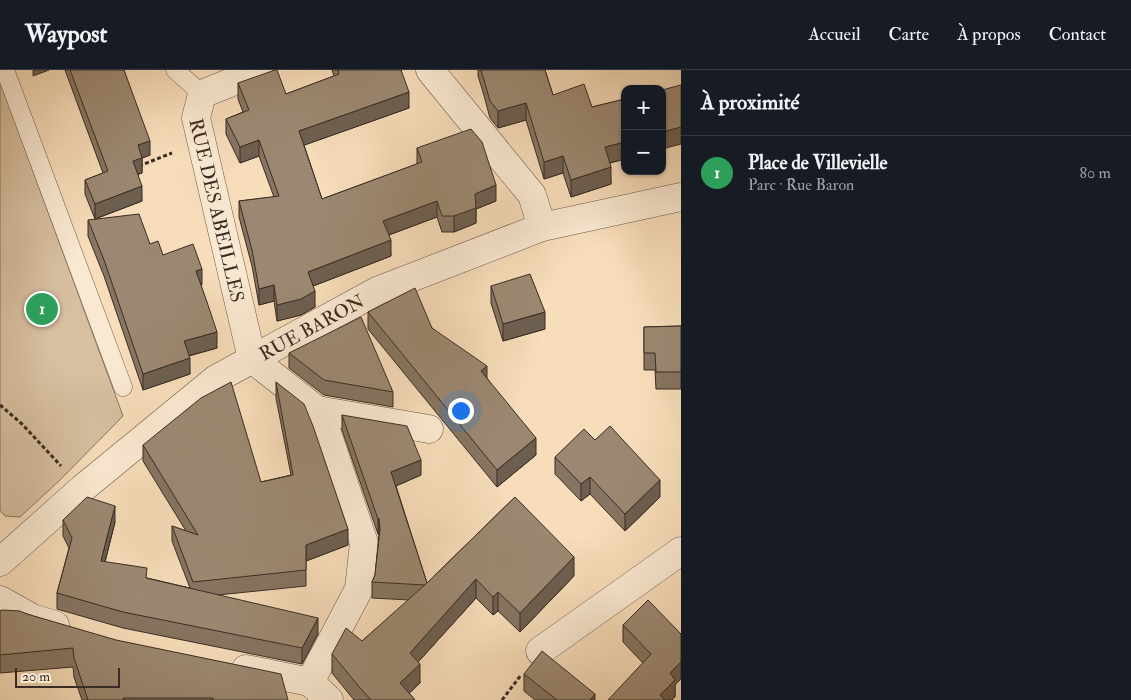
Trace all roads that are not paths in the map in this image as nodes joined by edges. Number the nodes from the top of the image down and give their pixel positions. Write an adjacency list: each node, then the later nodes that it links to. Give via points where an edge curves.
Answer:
1 (5, 70): 9 (lane)
2 (176, 70): 5 (lane)
3 (262, 70): 5 (street, RUE DES ABEILLES)
4 (430, 70): 7 (street, via 532,195)
5 (202, 94): 8 (street, RUE DES ABEILLES, via 196,118)
6 (681, 196): 7 (street, RUE BARON)
7 (542, 227): 8 (street, RUE BARON, via 377,291)
8 (252, 359): 10 (street); 13 (street, RUE BARON, via 216,378)
9 (123, 387)
10 (316, 410): 11 (street); 18 (street, via 364,542 359,589)
11 (429, 429)
12 (681, 551): 16 (street)
13 (3, 553)
14 (0, 600): 15 (street, via 32,618)
15 (76, 631)
16 (540, 651)
17 (222, 664): 18 (street)
18 (305, 690)

